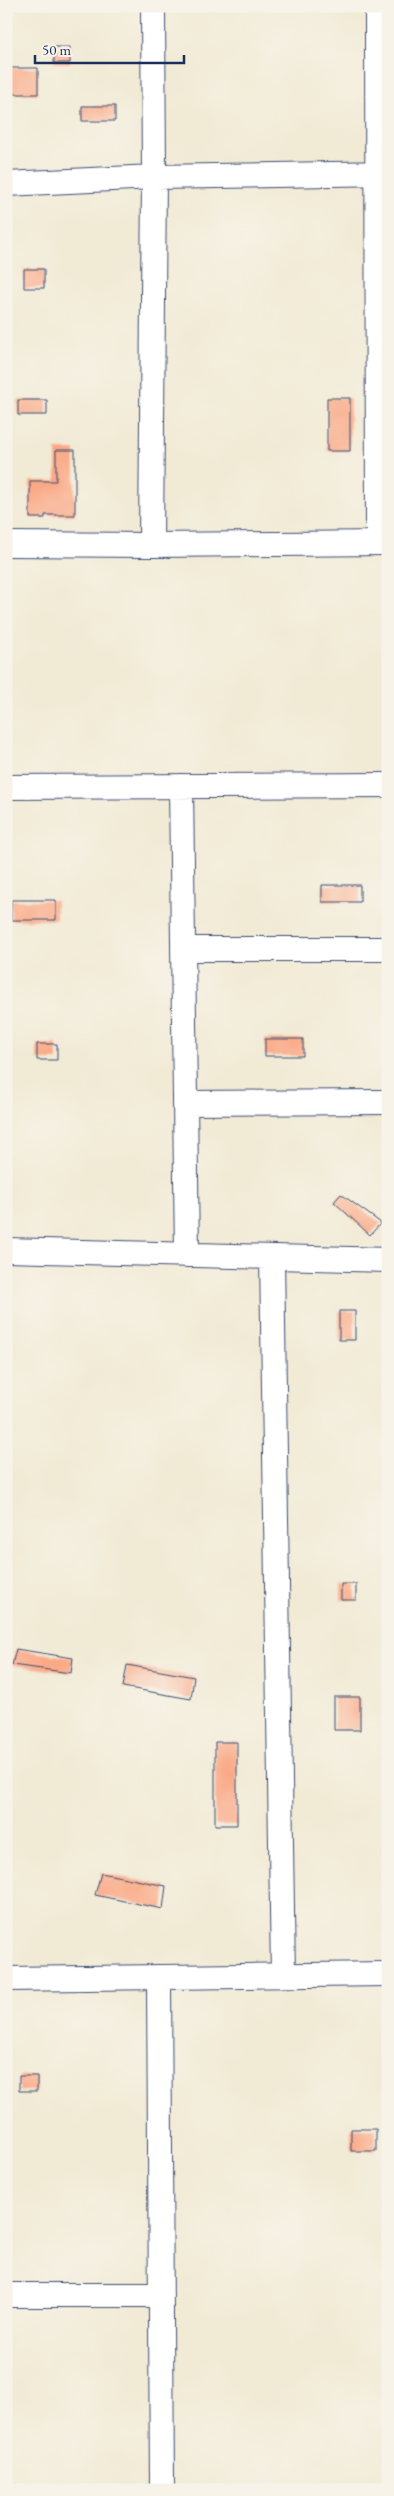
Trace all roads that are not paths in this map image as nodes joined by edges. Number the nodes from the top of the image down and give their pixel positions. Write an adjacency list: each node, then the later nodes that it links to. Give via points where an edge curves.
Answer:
1 (152, 6): 4 (street)
2 (377, 6): 3 (street)
3 (382, 173): 4 (street); 6 (street)
4 (154, 177): 5 (street); 9 (street)
5 (6, 184)
6 (383, 377): 7 (street)
7 (383, 543): 9 (street)
8 (6, 544): 9 (street)
9 (151, 545)
10 (388, 785): 11 (street)
11 (181, 786): 12 (street); 13 (street)
12 (6, 787)
13 (183, 949): 14 (street); 16 (street)
14 (388, 949)
15 (388, 1102): 16 (street)
16 (185, 1103): 18 (street)
17 (6, 1250): 18 (street)
18 (187, 1254): 19 (street)
19 (272, 1257): 20 (street); 22 (street)
20 (388, 1260)
21 (388, 1974): 22 (street)
22 (283, 1975): 23 (street)
23 (159, 1977): 24 (street); 26 (street)
24 (6, 1979)
25 (6, 2295): 26 (street)
26 (161, 2295): 27 (street)
27 (162, 2490)

